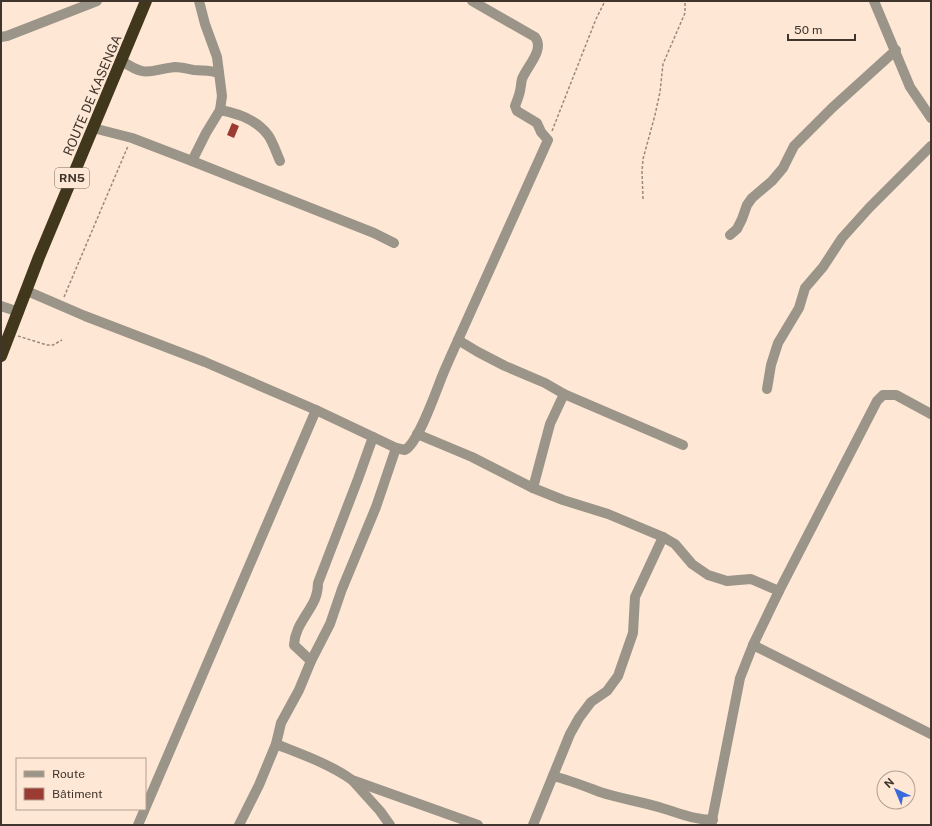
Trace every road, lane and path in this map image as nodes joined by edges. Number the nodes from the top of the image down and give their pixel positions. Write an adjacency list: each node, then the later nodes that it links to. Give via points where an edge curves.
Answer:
1 (97, 1): 8 (street)
2 (146, 1): 10 (highway, ROUTE DE KASENGA / RN5)
3 (199, 1): 11 (street, via 217,57)
4 (472, 1): 16 (street, via 537,39 537,51 522,79 515,106 517,111 537,123)
5 (606, 1): 16 (path, via 596,19)
6 (685, 1): 20 (path, via 685,13 663,64 660,92 643,159)
7 (874, 1): 9 (street)
8 (1, 37)
9 (896, 50): 13 (street, via 910,87); 21 (street, via 794,146 783,168 746,205 742,219)
10 (122, 61): 11 (street, via 140,72 177,67); 14 (highway, ROUTE DE KASENGA / RN5)
11 (219, 73): 12 (street, via 222,96)
12 (220, 110): 18 (street); 19 (street, via 234,113 259,126 268,135)
13 (931, 118)
14 (93, 128): 15 (street); 23 (highway, ROUTE DE KASENGA / RN5)
15 (132, 138): 18 (street); 24 (path)
16 (548, 140): 29 (street)
17 (931, 146): 31 (street, via 842,238 805,288 799,308 778,343)
18 (192, 161): 22 (street)
19 (280, 161)
20 (643, 199)
21 (730, 236)
22 (394, 243)
23 (27, 291): 24 (street); 26 (highway, ROUTE DE KASENGA / RN5)
24 (61, 305): 33 (street)
25 (1, 306): 26 (street)
26 (19, 312): 27 (highway, ROUTE DE KASENGA / RN5)
27 (11, 334): 28 (path, via 47,345); 30 (highway, ROUTE DE KASENGA / RN5)
28 (62, 340)
29 (458, 340): 32 (street, via 498,363); 35 (street)
30 (1, 356)
31 (767, 389)
32 (564, 394): 37 (street); 39 (street, via 550,424)
33 (316, 410): 36 (street); 48 (street)
34 (931, 414): 41 (street, via 896,395 883,395 877,401)
35 (417, 434): 38 (street, via 405,450); 39 (street, via 472,457)
36 (372, 437): 38 (street); 43 (street, via 318,583 316,598 294,636 294,645)
37 (683, 445)
38 (396, 448): 43 (street, via 330,624)
39 (533, 488): 40 (street, via 608,514)
40 (663, 537): 41 (street, via 675,544 692,564 708,575 727,581 751,579); 46 (street, via 635,597 633,633 618,676 607,691 591,702 579,718)
41 (779, 591): 42 (street)
42 (754, 645): 44 (street); 50 (street, via 740,678)
43 (311, 661): 45 (street, via 281,723)
44 (931, 734)
45 (276, 744): 47 (street, via 312,758); 52 (street)
46 (553, 776): 50 (street, via 600,792); 55 (street)
47 (352, 780): 53 (street); 54 (street)
48 (146, 806)
49 (144, 810): 51 (street)
50 (712, 823)
51 (138, 825)
52 (239, 825)
53 (390, 825)
54 (478, 825)
55 (533, 825)

